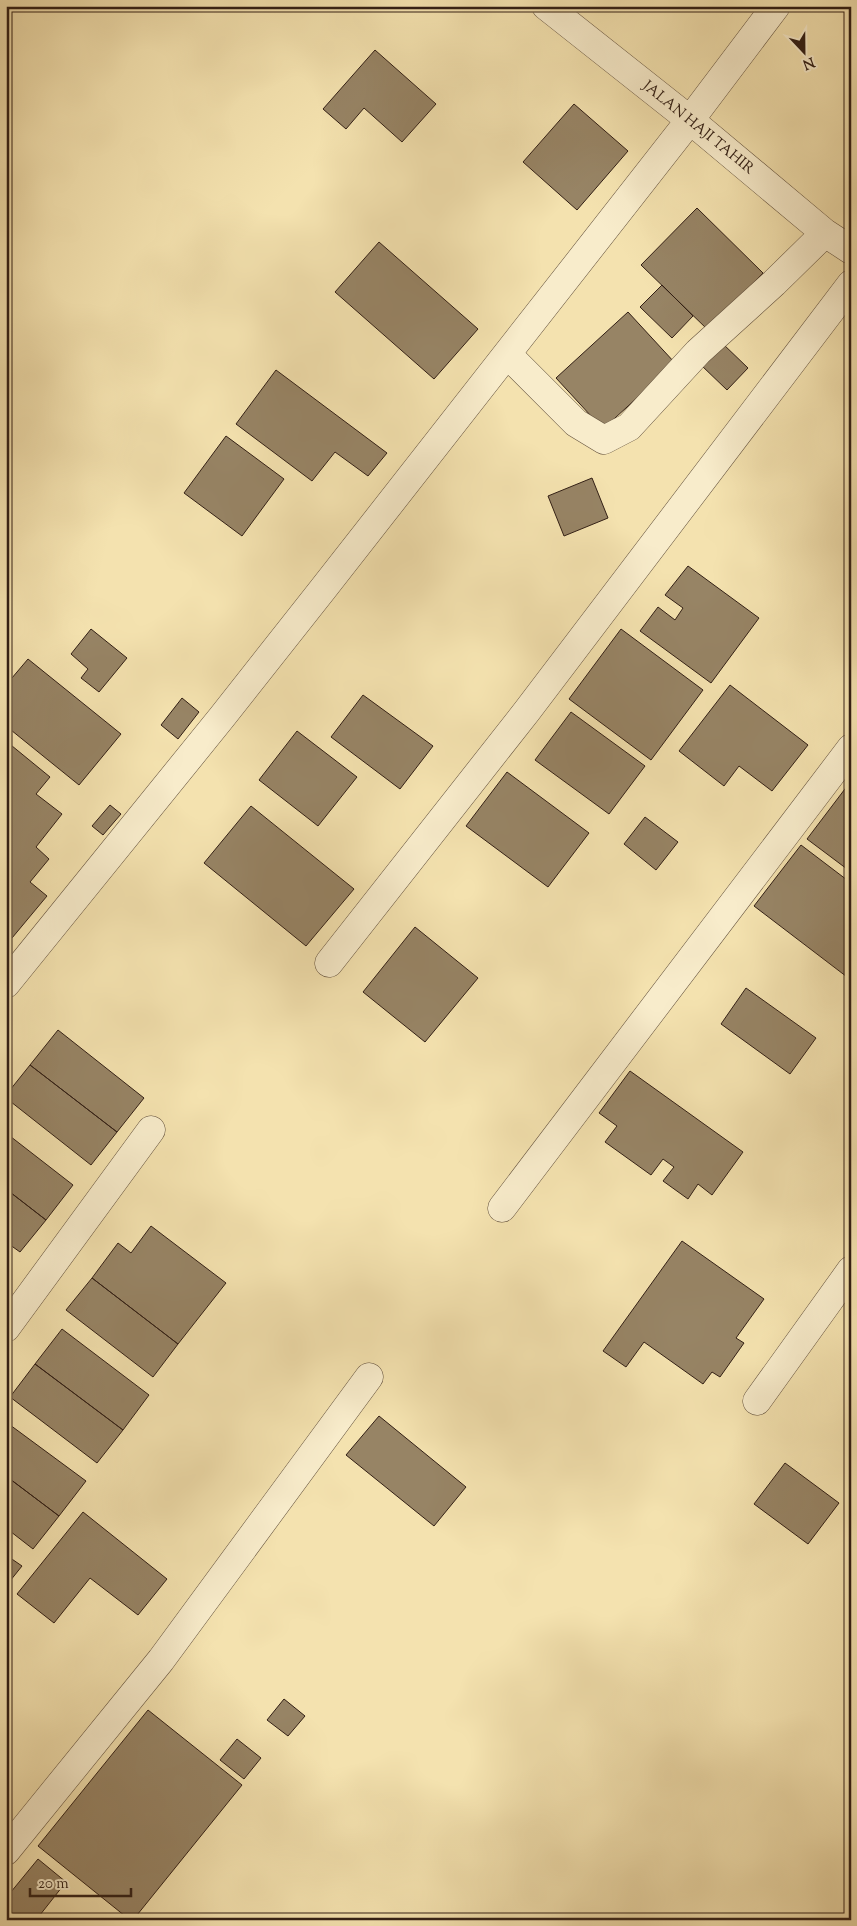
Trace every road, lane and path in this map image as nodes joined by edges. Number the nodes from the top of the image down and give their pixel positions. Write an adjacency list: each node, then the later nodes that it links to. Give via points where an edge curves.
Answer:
1 (546, 6): 3 (street, JALAN HAJI TAHIR)
2 (776, 6): 3 (street)
3 (690, 120): 4 (street, JALAN HAJI TAHIR); 7 (street)
4 (825, 233): 5 (street, JALAN HAJI TAHIR); 7 (street, via 698,352 630,427 604,440 576,423)
5 (851, 250)
6 (851, 284): 9 (street, via 527,711)
7 (507, 354): 10 (street, via 222,718)
8 (851, 748): 12 (street)
9 (329, 963)
10 (6, 984)
11 (151, 1130): 14 (street)
12 (502, 1208)
13 (851, 1270): 16 (street)
14 (6, 1328)
15 (369, 1377): 17 (street, via 161,1660)
16 (757, 1401)
17 (6, 1852)

